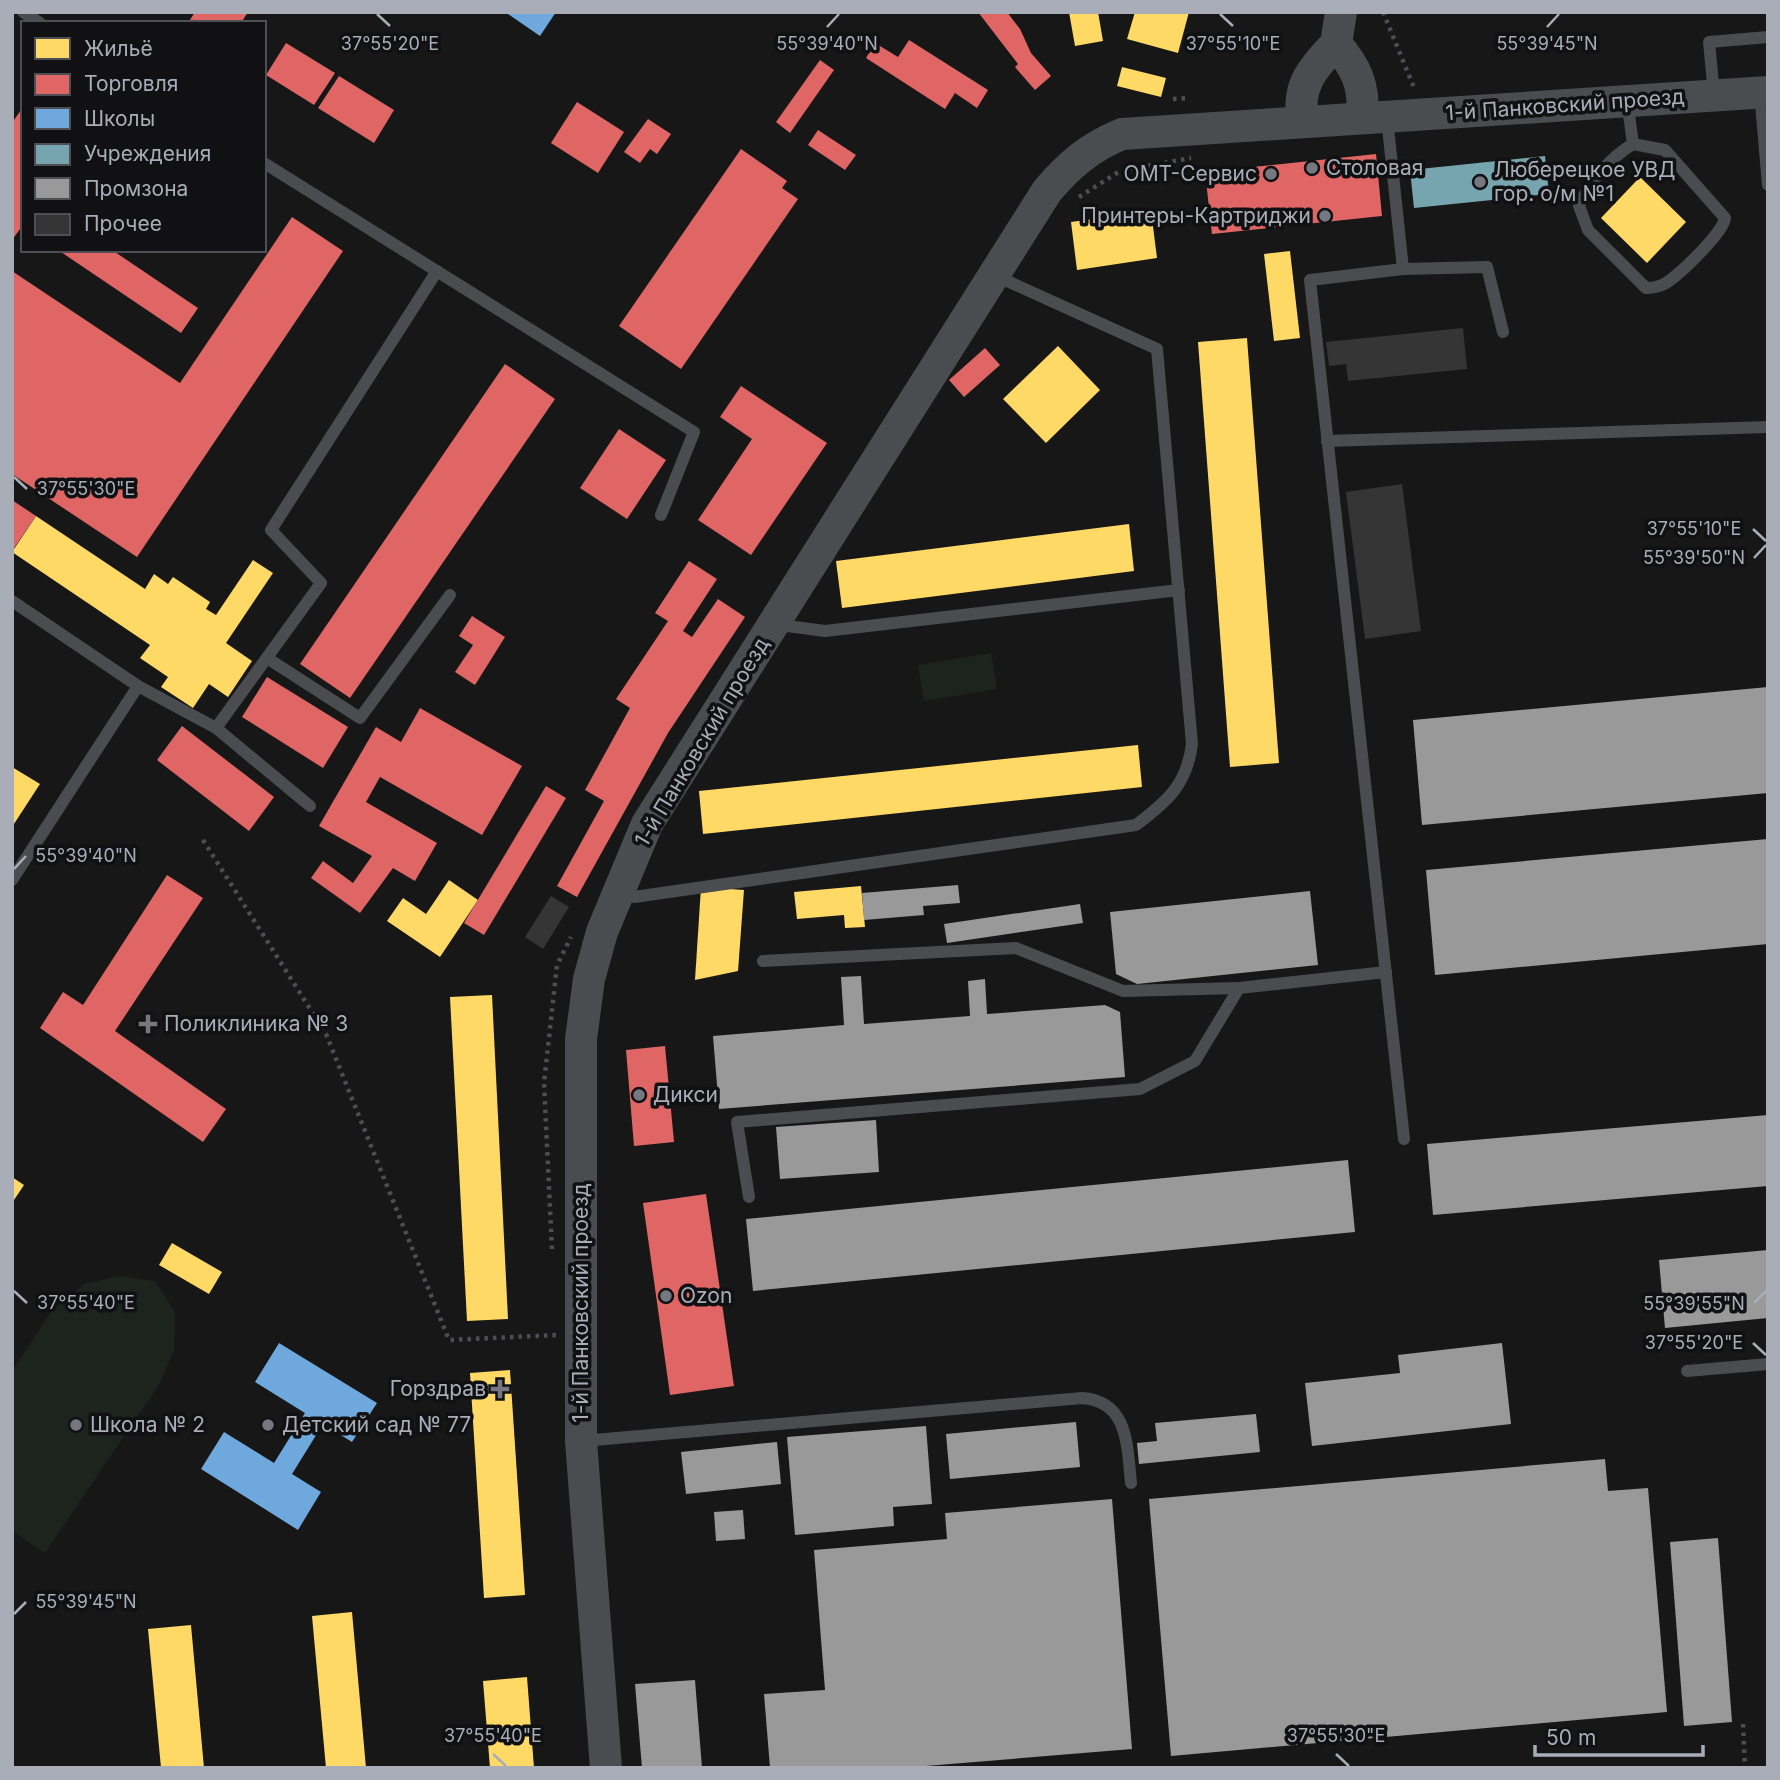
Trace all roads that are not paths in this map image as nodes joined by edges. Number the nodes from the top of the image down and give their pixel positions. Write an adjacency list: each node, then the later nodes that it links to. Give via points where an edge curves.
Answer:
1 (1341, 12): 3 (street)
2 (1768, 37): 5 (lane, via 1709,42)
3 (1336, 44): 7 (street, via 1361,79); 8 (street, via 1302,89)
4 (1764, 92): 5 (street, 1-й Панковский проезд); 11 (lane)
5 (1714, 94): 6 (street, 1-й Панковский проезд)
6 (1626, 100): 7 (street, 1-й Панковский проезд); 9 (lane)
7 (1375, 117): 8 (street, 1-й Панковский проезд); 12 (lane)
8 (1303, 120): 14 (street, 1-й Панковский проезд, via 1122,134 1098,144 1068,166 1047,191)
9 (1633, 144): 9 (lane, via 1594,181 1579,206 1588,230 1646,288 1653,288 1673,279 1720,231 1725,218 1665,150)
10 (266, 164): 13 (lane)
11 (1768, 185)
12 (1403, 269): 15 (lane, via 1487,267); 17 (lane, via 1310,280)
13 (437, 271): 18 (lane, via 694,432); 23 (lane, via 271,530 321,583)
14 (994, 275): 19 (lane, via 1157,349); 22 (street, 1-й Панковский проезд)
15 (1503, 332)
16 (1768, 427): 17 (lane)
17 (1327, 441): 30 (lane)
18 (661, 515)
19 (1179, 590): 22 (lane, via 825,631); 28 (lane, via 1190,764 1182,783 1136,825 634,897)
20 (450, 596): 23 (lane, via 359,718)
21 (12, 601): 24 (lane)
22 (776, 620): 28 (street, 1-й Панковский проезд, via 647,824)
23 (267, 658): 25 (lane)
24 (138, 686): 25 (lane); 27 (lane)
25 (216, 728): 26 (lane)
26 (310, 806)
27 (12, 880)
28 (619, 889): 36 (street, 1-й Панковский проезд, via 589,979 581,1039)
29 (764, 961): 31 (lane, via 1016,948 1123,991)
30 (1386, 972): 31 (lane); 32 (lane)
31 (1238, 988): 33 (lane, via 1195,1062 1140,1088 737,1122)
32 (1404, 1139)
33 (749, 1197)
34 (1768, 1364): 35 (lane)
35 (1687, 1371)
36 (581, 1441): 37 (lane, via 1082,1398 1107,1404 1118,1416 1125,1429); 38 (street, 1-й Панковский проезд)
37 (1131, 1483)
38 (606, 1768)

